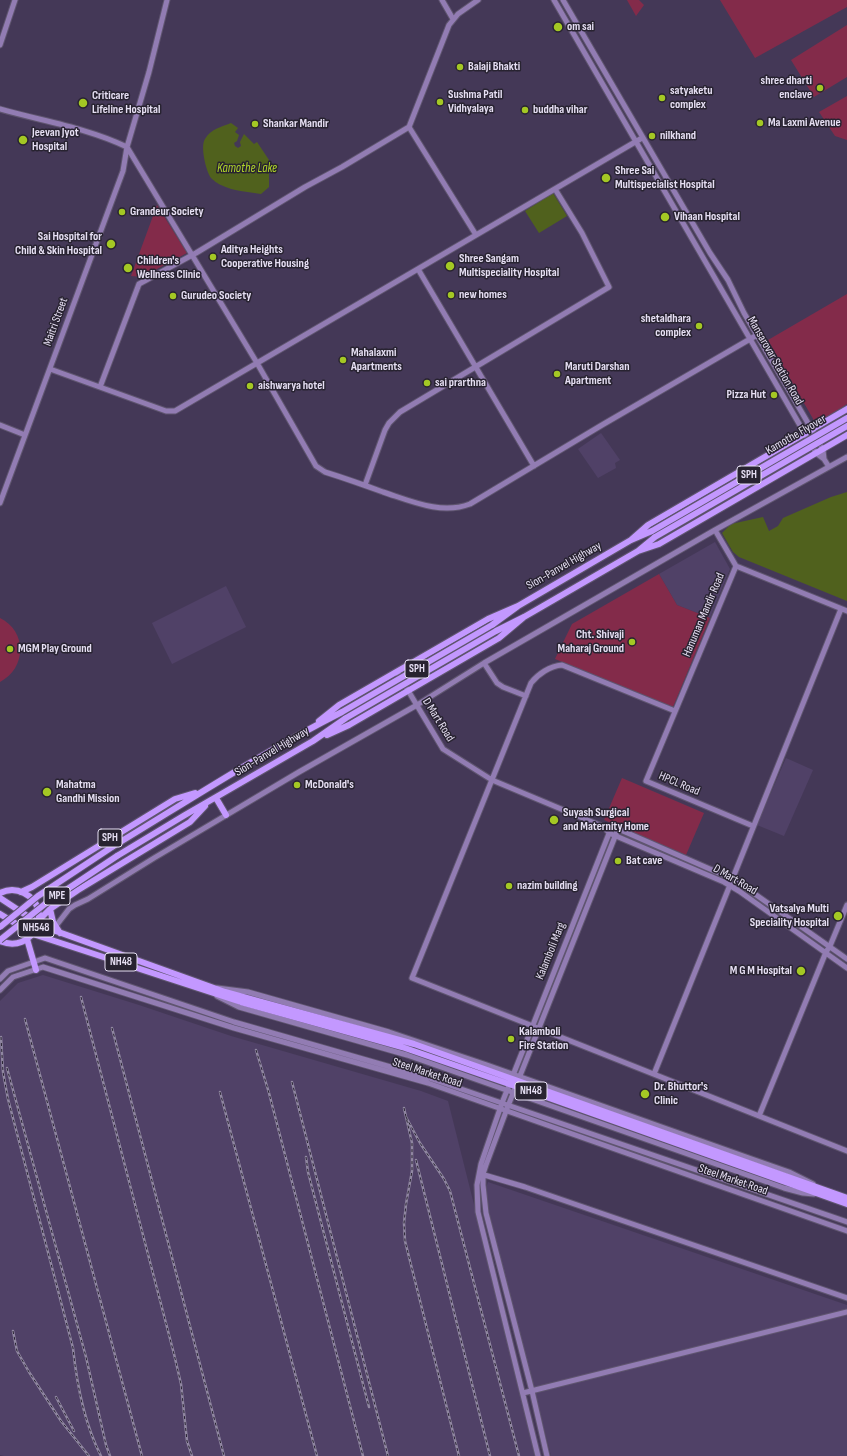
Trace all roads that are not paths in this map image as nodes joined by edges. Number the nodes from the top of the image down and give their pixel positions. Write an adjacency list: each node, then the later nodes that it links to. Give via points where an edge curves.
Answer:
1 (15, 0): 8 (street)
2 (167, 0): 15 (street, Maitri Street)
3 (442, 0): 7 (street)
4 (478, 0): 7 (street)
5 (554, 0): 10 (street, Mansarovar Station Road)
6 (562, 0): 9 (street, Mansarovar Station Road)
7 (453, 19): 12 (street)
8 (0, 45)
9 (595, 56): 10 (street); 13 (street, Mansarovar Station Road)
10 (589, 60): 14 (street, Mansarovar Station Road)
11 (0, 109): 15 (street, via 72,128)
12 (410, 127): 17 (street); 18 (street, via 305,186)
13 (642, 138): 14 (street); 20 (street, Mansarovar Station Road, via 728,280)
14 (636, 141): 16 (street); 21 (street, Mansarovar Station Road)
15 (127, 148): 18 (street); 24 (street, Maitri Street, via 123,171)
16 (555, 189): 17 (street); 23 (street, via 582,233 609,287)
17 (476, 235): 19 (street)
18 (192, 255): 22 (street); 25 (street, via 139,284)
19 (418, 269): 22 (street); 23 (street)
20 (757, 335): 21 (street); 30 (street, Mansarovar Station Road)
21 (751, 339): 31 (street, Mansarovar Station Road); 38 (street)
22 (257, 363): 25 (street, via 173,412); 40 (street, via 316,466 325,472)
23 (476, 366): 38 (street); 40 (street, via 394,417 382,437)
24 (50, 368): 25 (street); 32 (street, Maitri Street)
25 (100, 387)
26 (847, 410): 30 (highway)
27 (847, 418): 43 (highway, Kamothe Flyover / SPH, bridge)
28 (0, 425): 32 (street)
29 (847, 426): 43 (highway, Kamothe Flyover / SPH, bridge)
30 (812, 430): 31 (highway); 34 (street, Mansarovar Station Road)
31 (806, 434): 35 (street, Mansarovar Station Road); 44 (highway, via 648,525)
32 (25, 435): 41 (street, Maitri Street)
33 (847, 435): 34 (highway)
34 (822, 450): 35 (highway); 37 (street, Mansarovar Station Road)
35 (816, 453): 37 (street, Mansarovar Station Road); 45 (highway, via 659,544)
36 (847, 457): 39 (street)
37 (824, 459): 39 (street)
38 (534, 466): 40 (street, via 470,504 456,508 421,504)
39 (829, 467): 42 (street)
40 (364, 485)
41 (0, 502)
42 (715, 530): 46 (street, Hanuman Mandir Road); 52 (street)
43 (653, 534): 44 (highway, Sion-Panvel Highway / SPH); 45 (highway, Sion-Panvel Highway / SPH)
44 (631, 540): 47 (highway, Sion-Panvel Highway / SPH)
45 (638, 551): 50 (highway, Sion-Panvel Highway / SPH)
46 (736, 566): 48 (street); 57 (street, Hanuman Mandir Road)
47 (518, 606): 51 (highway, Sion-Panvel Highway / SPH); 53 (highway, via 488,619)
48 (841, 609): 49 (street); 66 (street)
49 (847, 611)
50 (524, 617): 51 (highway, Sion-Panvel Highway / SPH); 54 (highway, via 499,638)
51 (494, 628): 58 (highway, Sion-Panvel Highway / SPH, bridge); 59 (highway, Sion-Panvel Highway / SPH, bridge, via 346,718)
52 (484, 663): 55 (street, via 497,683); 56 (street)
53 (397, 672): 54 (street, D Mart Road); 58 (highway, via 338,706)
54 (408, 690): 56 (street, D Mart Road); 59 (highway, via 349,724)
55 (526, 696): 57 (street, via 536,675 562,665); 60 (street)
56 (417, 705): 60 (street, D Mart Road, via 443,749); 64 (street)
57 (675, 711): 66 (street, HPCL Road, via 646,781)
58 (306, 730): 61 (highway, Sion-Panvel Highway / SPH)
59 (313, 741): 62 (highway, Sion-Panvel Highway / SPH)
60 (492, 780): 67 (street, D Mart Road); 95 (street, via 412,978)
61 (202, 791): 74 (highway, SPH, via 175,799); 80 (highway, MPE, bridge, via 38,896)
62 (216, 798): 63 (highway, Sion-Panvel Highway / SPH); 64 (highway)
63 (208, 802): 77 (highway, SPH, via 190,822); 85 (highway, MPE, bridge, via 45,904)
64 (226, 815): 81 (street, via 69,909)
65 (612, 826): 67 (street, D Mart Road); 68 (street, D Mart Road); 69 (street, Kalamboli Marg)
66 (753, 826): 71 (street)
67 (604, 827): 69 (street, D Mart Road)
68 (618, 829): 70 (street, Kalamboli Marg); 71 (street, D Mart Road)
69 (609, 833): 70 (street, D Mart Road); 95 (street, Kalamboli Marg)
70 (616, 836): 72 (street, D Mart Road); 96 (street, Kalamboli Marg)
71 (732, 878): 72 (street); 86 (street, D Mart Road)
72 (729, 885): 87 (street, D Mart Road); 97 (street)
73 (1, 891): 74 (highway)
74 (22, 892): 79 (highway, NH548, via 35,903)
75 (0, 898): 79 (highway)
76 (847, 905): 86 (street)
77 (50, 909): 79 (highway, SPH); 81 (highway)
78 (0, 914): 83 (highway)
79 (38, 921): 82 (highway, NH48); 83 (highway, NH548)
80 (0, 927)
81 (55, 927): 82 (highway)
82 (60, 933): 93 (highway, NH48)
83 (33, 934): 84 (highway, NH548); 93 (highway, NH48)
84 (27, 939): 85 (highway, NH548, via 14,944); 89 (highway)
85 (0, 941)
86 (830, 946): 87 (street); 88 (street, D Mart Road)
87 (826, 952): 90 (street, D Mart Road); 101 (street)
88 (847, 959)
89 (34, 962): 91 (highway); 92 (street, Steel Market Road, via 8,971); 99 (street, Steel Market Road, via 45,958 234,1022 429,1078)
90 (847, 968)
91 (36, 970): 94 (street, Steel Market Road, via 13,977); 99 (street, Steel Market Road, via 43,967 234,1028)
92 (0, 979)
93 (210, 989): 98 (highway, NH48, via 241,1002 402,1047); 98 (street, via 248,992 388,1032)
94 (0, 990)
95 (532, 1026): 96 (street); 98 (street, Kalamboli Marg)
96 (538, 1028): 97 (street); 98 (street, Kalamboli Marg)
97 (654, 1074): 101 (street)
98 (513, 1083): 99 (street); 100 (street); 104 (highway, NH48); 104 (street, via 769,1165 807,1180)
99 (501, 1106): 100 (street, Steel Market Road); 103 (street)
100 (507, 1108): 103 (street); 106 (street, Steel Market Road); 108 (street, Steel Market Road)
101 (759, 1116): 102 (street)
102 (847, 1152)
103 (481, 1174): 111 (street); 113 (street, via 486,1213); 114 (street, via 477,1185 478,1212)
104 (817, 1191): 105 (highway, NH48); 107 (highway, NH48)
105 (847, 1198)
106 (787, 1201): 108 (street); 109 (street, Steel Market Road)
107 (847, 1204)
108 (785, 1208): 110 (street, Steel Market Road)
109 (847, 1222)
110 (847, 1231)
111 (847, 1298)
112 (847, 1312): 113 (street)
113 (532, 1391): 114 (street); 116 (street)
114 (522, 1393): 115 (street)
115 (538, 1456)
116 (547, 1456)

